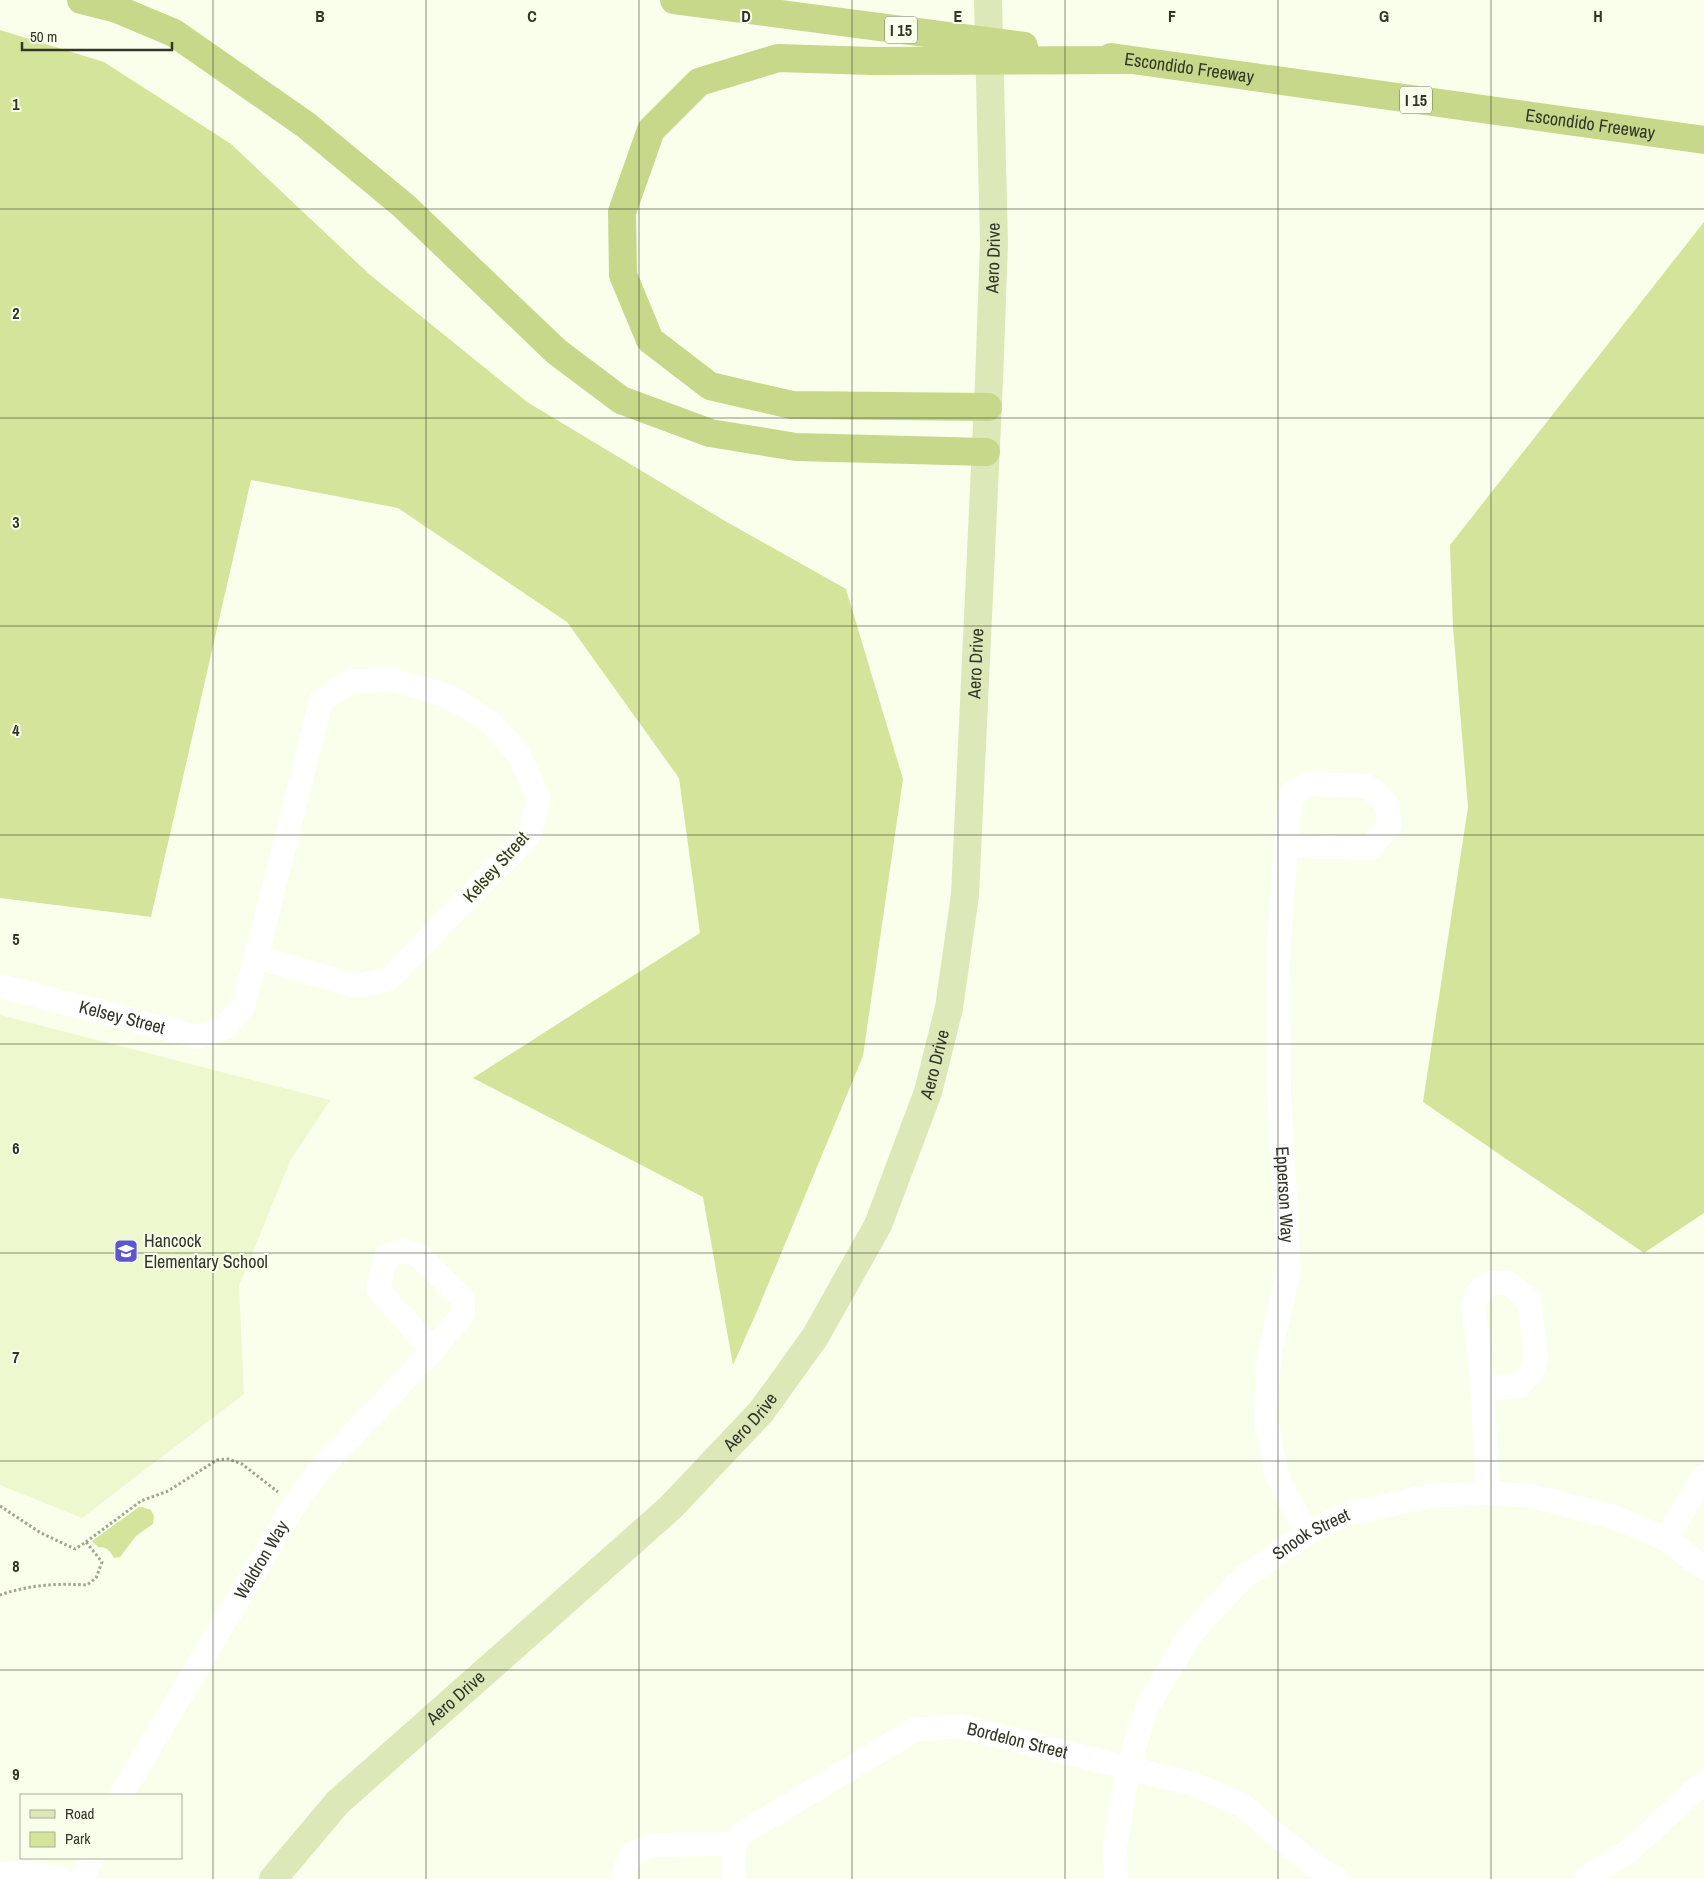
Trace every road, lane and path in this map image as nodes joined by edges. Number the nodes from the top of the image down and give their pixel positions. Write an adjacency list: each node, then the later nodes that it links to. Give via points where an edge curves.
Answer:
1 (82, 0): 7 (highway, via 117,9 174,33 306,125 404,206 557,352 622,400 710,434 796,447)
2 (674, 0): 4 (highway, Escondido Freeway / I 15)
3 (988, 0): 6 (main road, Aero Drive, via 994,243)
4 (1129, 60): 5 (highway, Escondido Freeway / I 15); 6 (highway, via 778,58 699,82 651,130 622,212 622,275 650,340 710,386 792,405)
5 (1704, 140)
6 (988, 407): 7 (main road, Aero Drive)
7 (986, 452): 30 (main road, Aero Drive, via 964,904 949,1008 928,1092 878,1225 815,1338 760,1412 670,1508 338,1802)
8 (1286, 846): 17 (street, Epperson Way, via 1278,955 1279,1084 1289,1270 1269,1356 1266,1420 1277,1476)
9 (256, 957): 9 (street, Kelsey Street, via 322,701 351,681 393,680 448,696 492,723 519,755 539,799 529,835 389,979 357,986); 10 (street, Kelsey Street, via 243,1006 224,1028 198,1036)
10 (0, 986)
11 (433, 1350): 15 (street, Waldron Way, via 321,1468)
12 (1483, 1390): 14 (street)
13 (1704, 1476): 18 (street)
14 (1487, 1493): 17 (street, Snook Street, via 1430,1496 1348,1514); 18 (street, Snook Street, via 1532,1496 1582,1507)
15 (294, 1505): 19 (path, via 242,1464 228,1459 217,1460 168,1491 141,1501); 24 (street, Waldron Way)
16 (0, 1506): 19 (path, via 75,1549)
17 (1306, 1533): 22 (street, Snook Street, via 1242,1579 1188,1638 1147,1707)
18 (1666, 1539): 20 (street, Snook Street)
19 (86, 1542): 21 (path, via 102,1562 96,1578 87,1585 41,1585)
20 (1704, 1568)
21 (0, 1594)
22 (1128, 1767): 25 (street, Bordelon Street, via 959,1726 914,1730 741,1834); 33 (street, Snook Street, via 1115,1846); 34 (street, Bordelon Street, via 1193,1784 1244,1805 1323,1872)
23 (1704, 1782): 35 (street, via 1630,1850)
24 (122, 1794)
25 (733, 1844): 31 (street, via 654,1845 632,1854); 32 (street)
26 (92, 1859): 29 (street)
27 (0, 1874): 28 (street, via 28,1873)
28 (61, 1879)
29 (82, 1879)
30 (273, 1879)
31 (624, 1879)
32 (734, 1879)
33 (1116, 1879)
34 (1338, 1879)
35 (1585, 1879)

